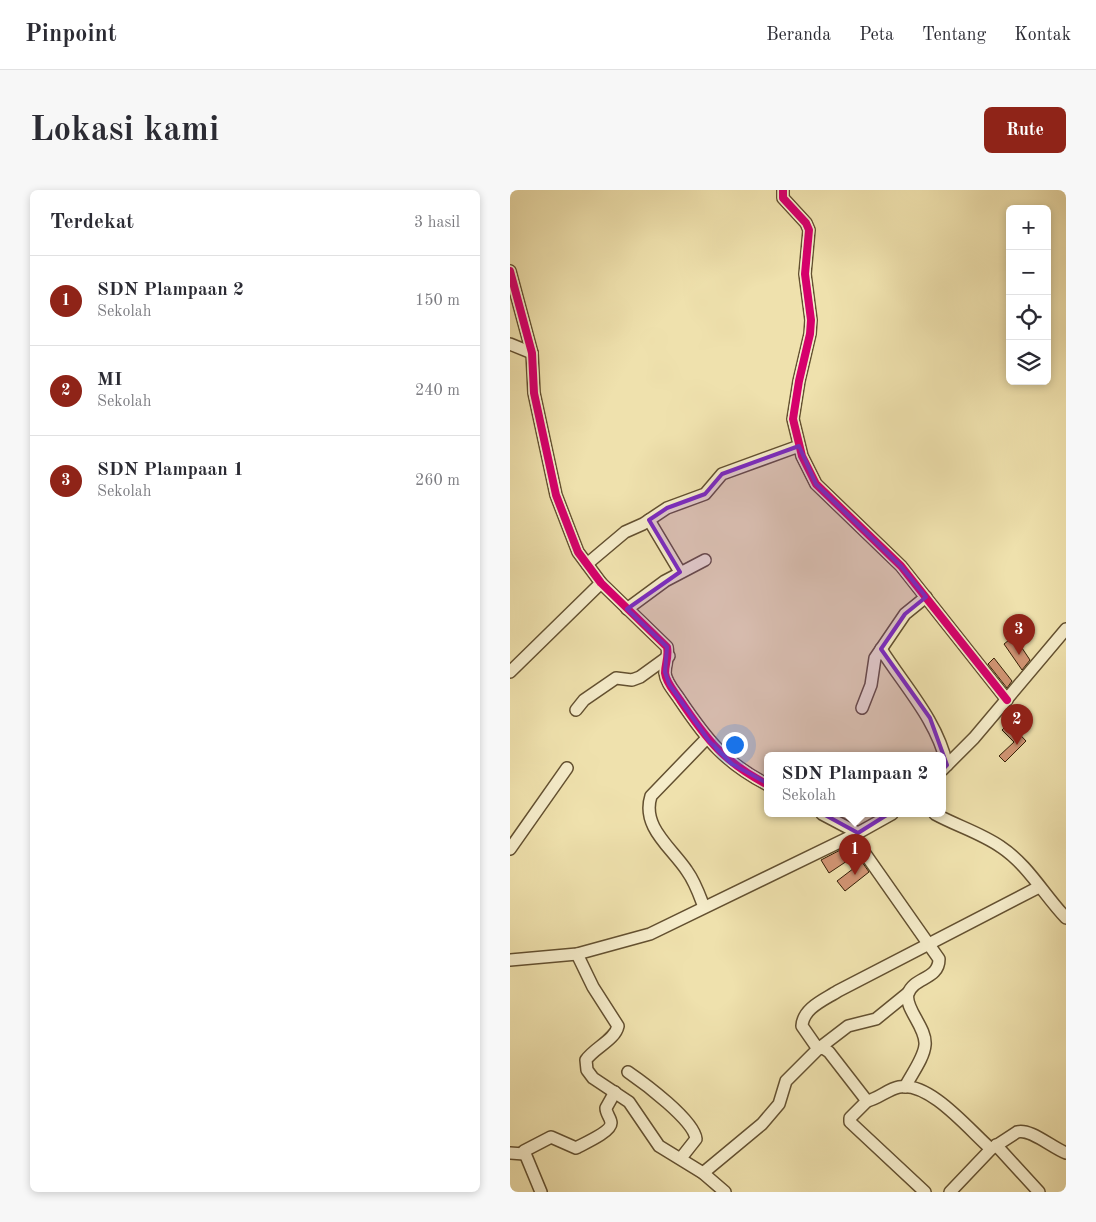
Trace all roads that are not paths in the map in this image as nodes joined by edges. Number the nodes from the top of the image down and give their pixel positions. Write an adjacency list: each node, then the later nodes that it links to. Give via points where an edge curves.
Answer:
1 (783, 190): 5 (street, via 783,198 809,230 805,274 811,327 793,419)
2 (510, 271): 4 (street)
3 (510, 344): 4 (street)
4 (532, 353): 8 (street, via 534,393 556,495 578,552)
5 (799, 446): 6 (street, via 722,474 705,494 667,508); 11 (street, via 816,484 901,566)
6 (649, 520): 8 (street, via 625,532); 9 (street)
7 (705, 560): 9 (street)
8 (587, 564): 10 (street)
9 (680, 572): 12 (street)
10 (601, 582): 12 (street); 16 (street)
11 (926, 597): 14 (street, via 904,614); 17 (street)
12 (627, 609): 15 (street, via 664,642)
13 (1066, 629): 17 (street)
14 (881, 649): 18 (street, via 874,658 871,685); 21 (street, via 930,718)
15 (669, 656): 19 (street, via 640,677 632,680 616,678 584,700); 20 (street, via 665,672 669,684)
16 (510, 672)
17 (1007, 700): 22 (street)
18 (862, 708)
19 (576, 710)
20 (707, 738): 24 (street, via 732,764); 31 (street, via 651,796 648,806 654,828 687,870)
21 (944, 752)
22 (946, 766)
23 (567, 768): 29 (street)
24 (764, 783)
25 (827, 817): 28 (street)
26 (886, 817): 28 (street)
27 (941, 817): 30 (street, via 1001,847 1026,868)
28 (855, 834): 31 (street); 33 (street)
29 (510, 849)
30 (1040, 887): 32 (street); 33 (street)
31 (704, 907): 34 (street, via 650,934)
32 (1066, 918)
33 (930, 944): 36 (street, via 939,958 939,966 912,987); 37 (street, via 838,991 805,1014 802,1026)
34 (577, 954): 35 (street); 40 (street, via 618,1026 614,1034 590,1053 586,1060 587,1070 598,1084)
35 (510, 960)
36 (908, 994): 37 (street, via 876,1019 848,1026); 39 (street, via 909,1004 925,1035 926,1046)
37 (818, 1049): 41 (street, via 829,1052); 47 (street, via 786,1081 779,1104 762,1124)
38 (628, 1072): 46 (street, via 657,1094 693,1130 696,1139)
39 (905, 1086): 41 (street); 42 (street, via 950,1109)
40 (615, 1092): 45 (street, via 607,1104 606,1113 611,1122 605,1132 576,1148 551,1137 526,1149); 46 (street, via 633,1106 660,1146)
41 (867, 1101): 50 (street, via 850,1118 850,1122)
42 (993, 1147): 44 (street, via 1016,1132 1027,1131); 51 (street); 52 (street)
43 (510, 1153): 45 (street)
44 (1066, 1153)
45 (524, 1154): 48 (street)
46 (681, 1158): 47 (street)
47 (703, 1173): 49 (street)
48 (542, 1192)
49 (726, 1192)
50 (925, 1192)
51 (950, 1192)
52 (1039, 1192)

